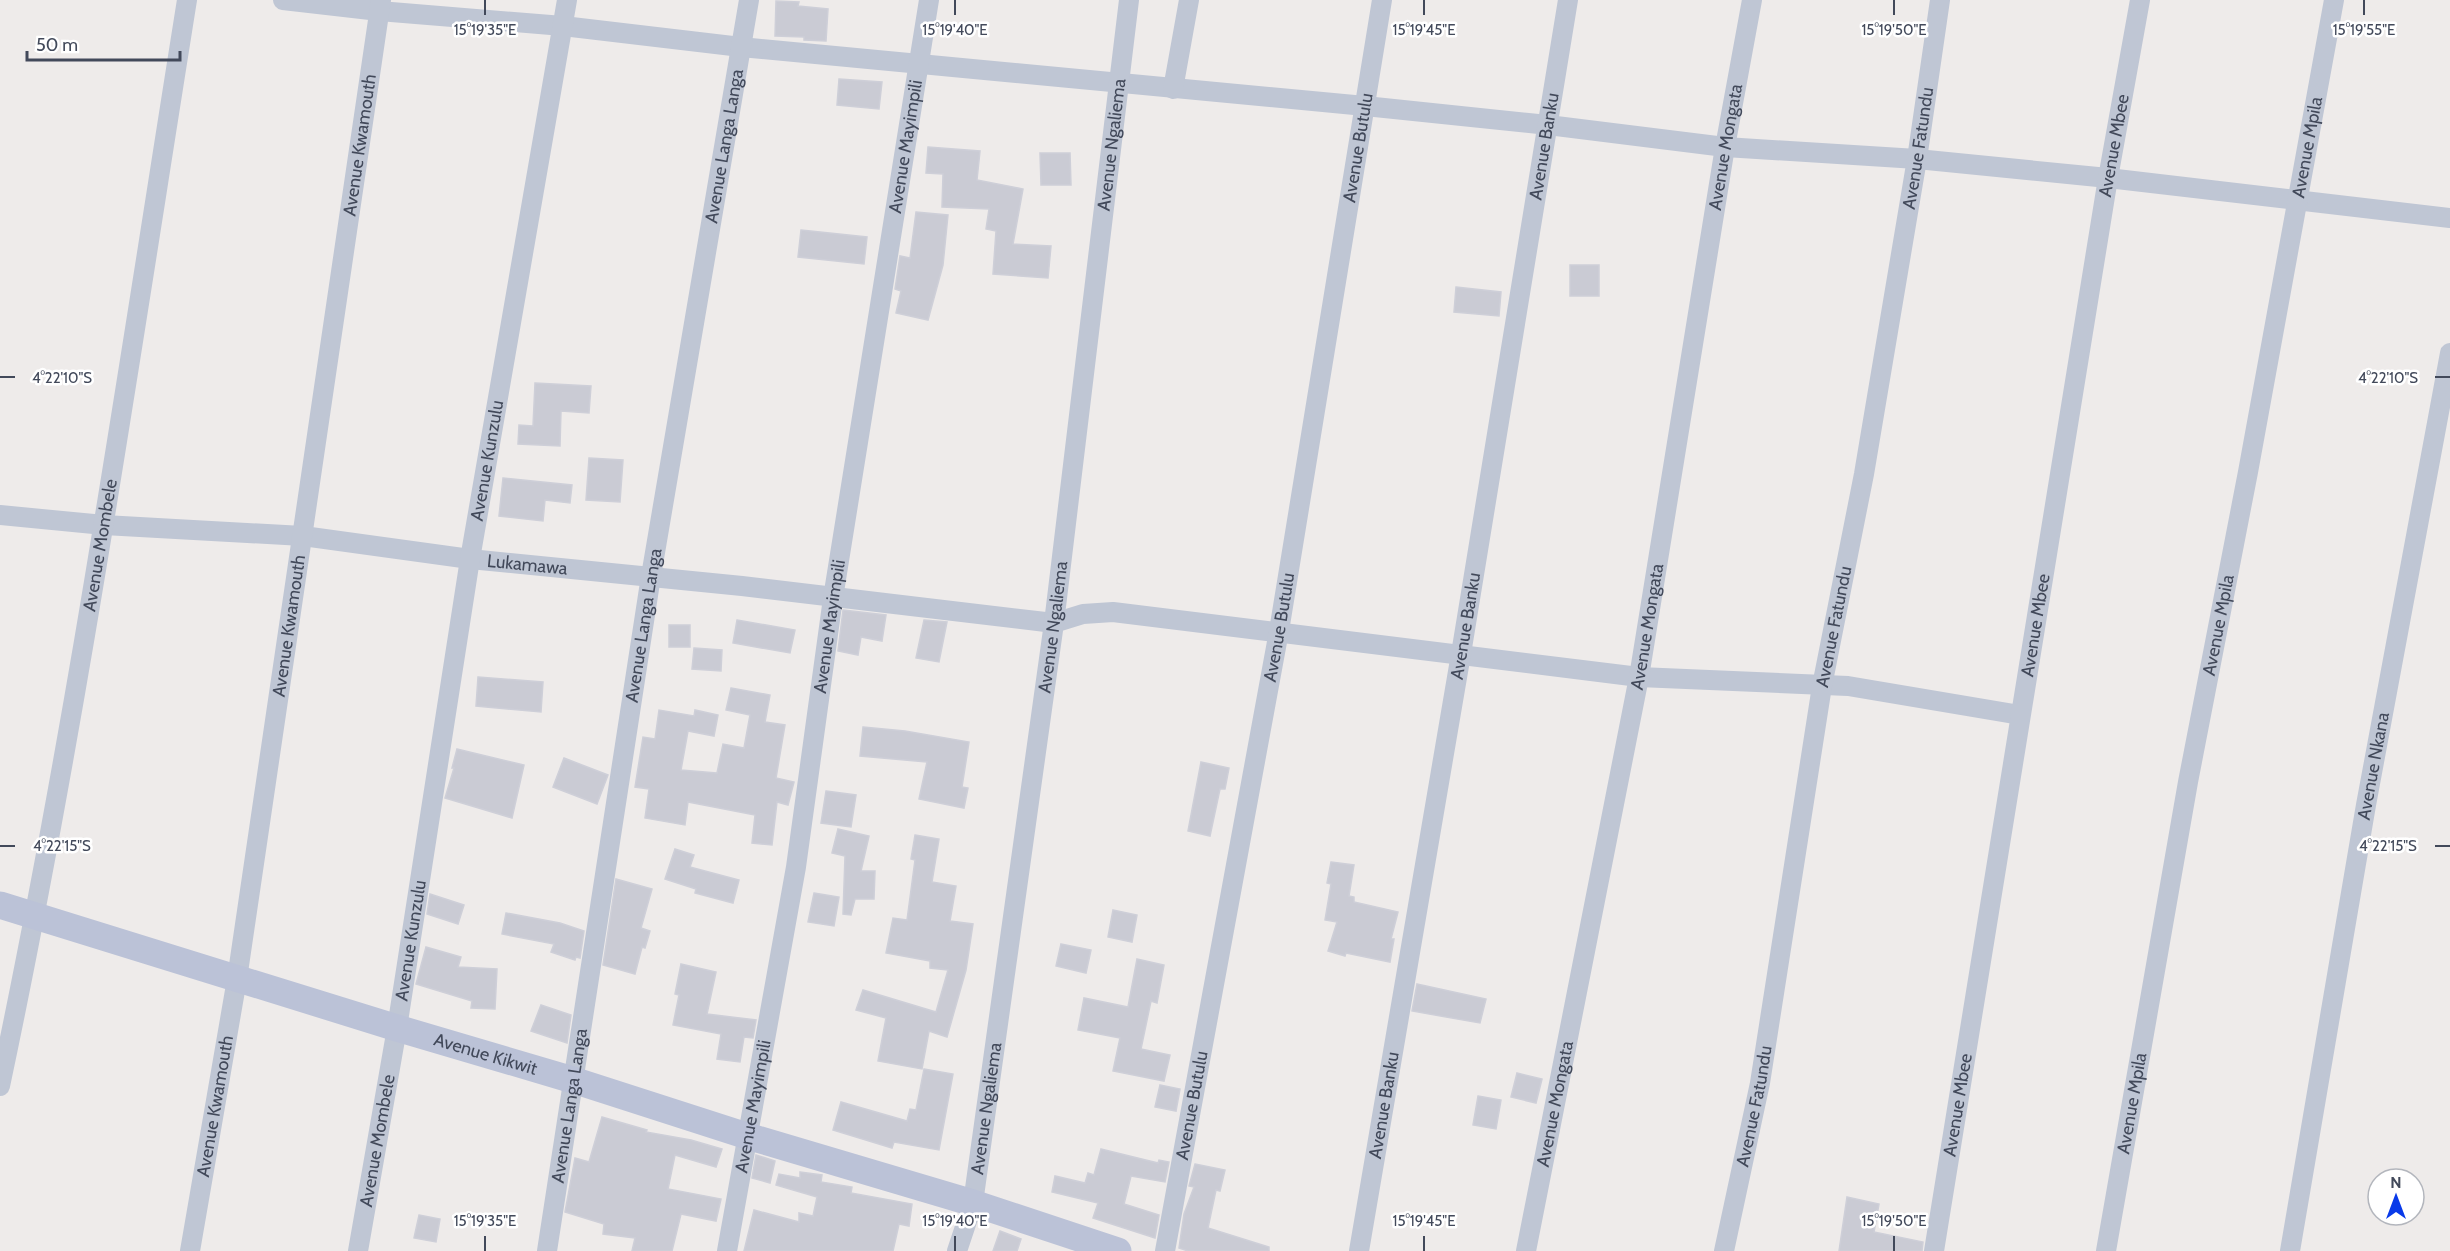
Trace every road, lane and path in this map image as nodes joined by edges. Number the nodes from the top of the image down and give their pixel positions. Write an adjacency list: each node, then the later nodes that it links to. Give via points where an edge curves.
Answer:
1 (187, 0): 29 (street, Avenue Mombele)
2 (283, 0): 14 (street)
3 (567, 0): 15 (street, Avenue Kunzulu)
4 (749, 0): 16 (street, Avenue Langa Langa)
5 (929, 0): 17 (street, Avenue Mayimpili)
6 (1129, 0): 18 (street, Avenue Ngaliema)
7 (1189, 0): 19 (street)
8 (1382, 0): 20 (street, Avenue Butulu)
9 (1568, 0): 21 (street, Avenue Banku)
10 (1752, 0): 22 (street, Avenue Mongata)
11 (1941, 0): 23 (street, Avenue Fatundu)
12 (2140, 0): 24 (street, Avenue Mbee)
13 (2334, 0): 25 (street, Avenue Mpila)
14 (380, 5): 15 (street); 30 (street, Avenue Kwamouth)
15 (563, 26): 16 (street); 31 (street, Avenue Kunzulu)
16 (741, 47): 17 (street); 32 (street, Avenue Langa Langa)
17 (917, 63): 18 (street); 33 (street, Avenue Mayimpili)
18 (1117, 83): 19 (street); 34 (street, Avenue Ngaliema)
19 (1173, 89): 20 (street)
20 (1365, 106): 21 (street); 35 (street, Avenue Butulu)
21 (1548, 125): 22 (street); 36 (street, Avenue Banku)
22 (1725, 147): 23 (street); 37 (street, Avenue Mongata)
23 (1917, 159): 24 (street); 38 (street, Avenue Fatundu, via 1864,474)
24 (2108, 178): 25 (street); 39 (street, Avenue Mbee)
25 (2299, 201): 26 (street); 59 (street, Avenue Mpila, via 2196,739)
26 (2450, 218)
27 (2450, 353): 60 (street, Avenue Nkana, via 2366,805)
28 (0, 515): 29 (street, Lukamawa)
29 (104, 525): 30 (street, Lukamawa); 41 (street, Avenue Mombele)
30 (303, 536): 31 (street, Lukamawa); 42 (street, Avenue Kwamouth)
31 (470, 559): 32 (street, Lukamawa); 43 (street, Avenue Kunzulu)
32 (651, 576): 33 (street, Lukamawa); 44 (street, Avenue Langa Langa)
33 (833, 598): 34 (street, Lukamawa); 46 (street, Avenue Mayimpili, via 796,867)
34 (1054, 623): 35 (street, via 1083,614 1113,612); 47 (street, Avenue Ngaliema)
35 (1279, 631): 36 (street); 54 (street, Avenue Butulu)
36 (1461, 654): 37 (street); 55 (street, Avenue Banku)
37 (1639, 676): 38 (street); 56 (street, Avenue Mongata)
38 (1822, 686): 39 (street, via 1848,686); 57 (street, Avenue Fatundu, via 1760,1083)
39 (2020, 715): 58 (street, Avenue Mbee)
40 (0, 904): 41 (main road, Avenue Kikwit)
41 (36, 916): 42 (main road, Avenue Kikwit); 45 (street, Avenue Mombele)
42 (237, 979): 43 (main road, Avenue Kikwit); 48 (street, Avenue Kwamouth)
43 (397, 1028): 44 (main road, Avenue Kikwit); 49 (street, Avenue Mombele)
44 (573, 1080): 46 (main road, Avenue Kikwit); 50 (street, Avenue Langa Langa)
45 (0, 1086)
46 (747, 1136): 47 (main road, Avenue Kikwit); 51 (street, Avenue Mayimpili)
47 (973, 1203): 52 (street, Avenue Ngaliema); 53 (main road, Avenue Kikwit)
48 (190, 1251)
49 (358, 1251)
50 (547, 1251)
51 (727, 1251)
52 (957, 1251)
53 (1118, 1251)
54 (1165, 1251)
55 (1359, 1251)
56 (1527, 1251)
57 (1724, 1251)
58 (1934, 1251)
59 (2106, 1251)
60 (2290, 1251)

